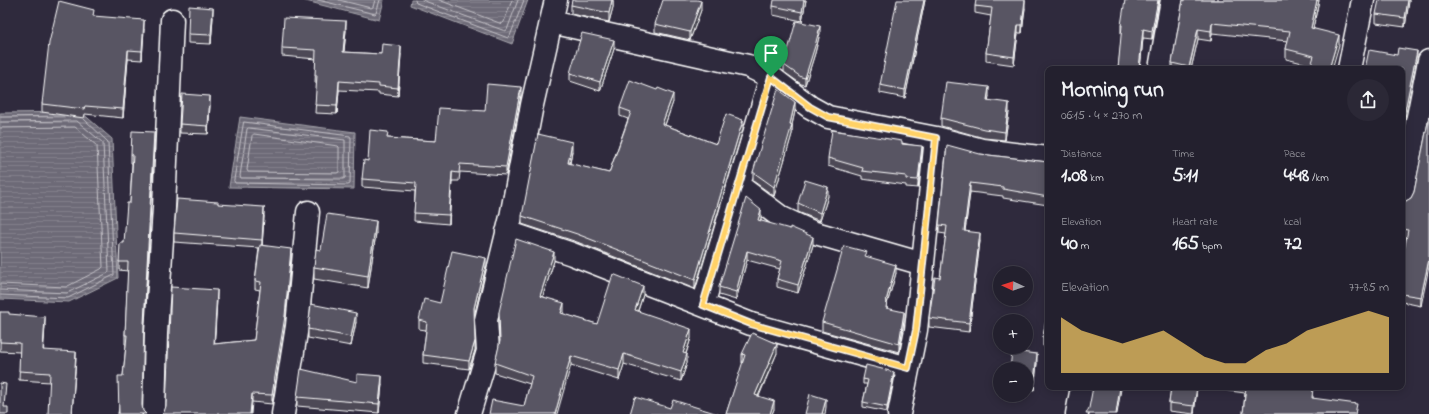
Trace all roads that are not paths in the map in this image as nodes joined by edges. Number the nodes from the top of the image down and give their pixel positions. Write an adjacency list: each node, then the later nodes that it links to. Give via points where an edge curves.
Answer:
1 (556, 0): 5 (street)
2 (1172, 0): 7 (street)
3 (1363, 0): 8 (street)
4 (172, 20): 20 (street)
5 (551, 22): 9 (street, via 748,66); 15 (street)
6 (1429, 61): 12 (street)
7 (1161, 66)
8 (1350, 66)
9 (771, 77): 10 (street, via 810,107 828,117); 13 (street)
10 (936, 138): 11 (street, via 982,150); 16 (street)
11 (1045, 158)
12 (1405, 183)
13 (738, 185): 16 (street, via 782,218 812,232); 17 (street)
14 (308, 212): 21 (street, via 296,326)
15 (507, 232): 17 (street, via 572,254); 22 (street, via 486,320 488,351)
16 (923, 264): 18 (street, via 916,330)
17 (703, 305): 18 (street, via 751,324)
18 (908, 368): 23 (street)
19 (1081, 390): 24 (street)
20 (154, 414)
21 (283, 414)
22 (468, 414)
23 (899, 414)
24 (1077, 414)

